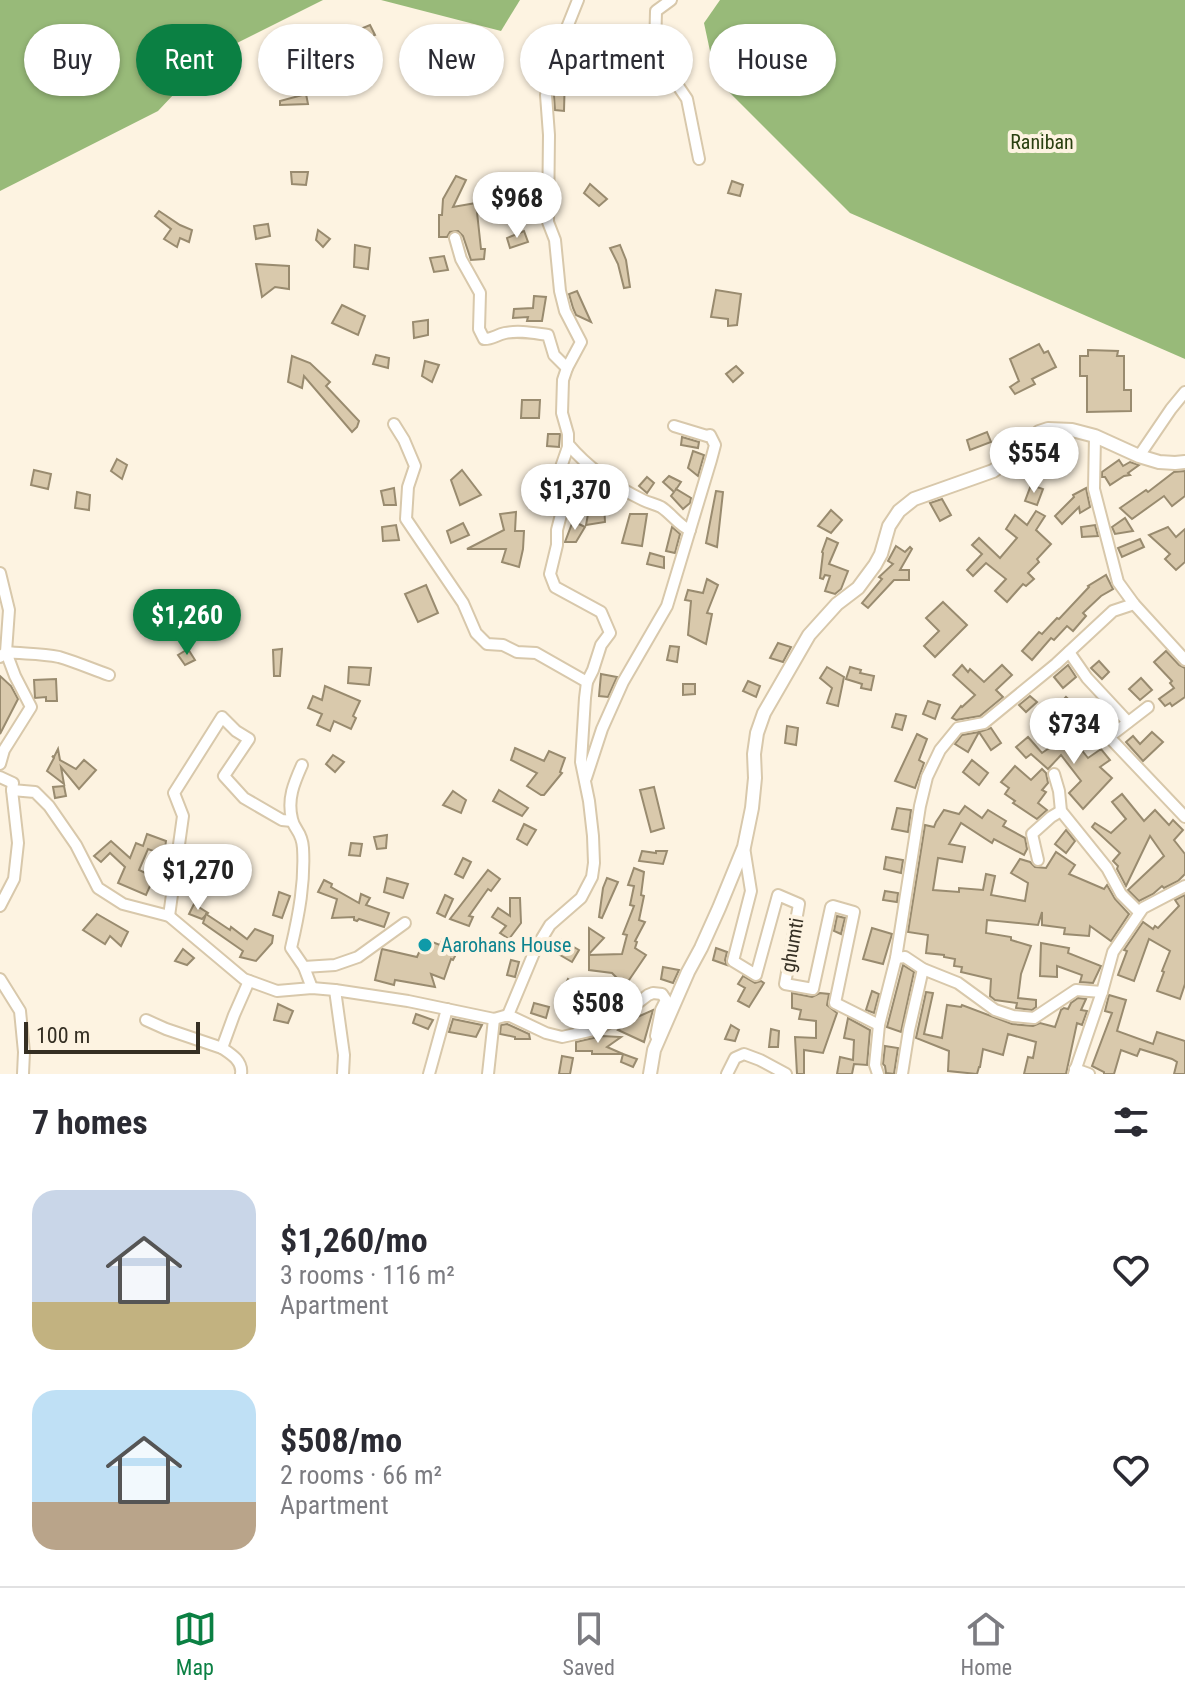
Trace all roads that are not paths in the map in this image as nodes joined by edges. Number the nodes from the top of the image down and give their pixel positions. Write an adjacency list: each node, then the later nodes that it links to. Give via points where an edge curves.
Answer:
1 (578, 0): 5 (street, via 546,95 548,222 565,311 581,342)
2 (671, 0): 3 (street, via 656,11 655,52 687,99)
3 (699, 159)
4 (455, 238): 5 (street, via 480,293 479,329 484,339 521,331 548,335 554,355)
5 (567, 368): 10 (street, via 562,413)
6 (1185, 392): 11 (street)
7 (394, 424): 20 (street, via 415,466 406,519 463,603 476,633 487,644 536,653)
8 (674, 426): 13 (street, via 710,435 715,445)
9 (1095, 436): 11 (street); 15 (street, via 1094,489 1118,582); 32 (street, via 1057,428 1039,432 993,471 914,499 899,511 875,565 809,635 764,713 755,743)
10 (568, 444): 13 (street, via 608,481 657,505); 20 (street, via 560,470 563,507 550,574 555,587 601,612 610,633)
11 (1139, 456): 12 (street)
12 (1185, 462)
13 (690, 530): 27 (street, via 667,606 623,682)
14 (0, 573): 17 (street, via 9,610)
15 (1134, 604): 16 (street, via 1113,611); 18 (street)
16 (1069, 652): 22 (street); 39 (street, via 984,723 958,728 940,750 920,806)
17 (3, 654): 19 (street, via 58,657); 23 (street, via 31,707)
18 (1185, 660)
19 (109, 675)
20 (587, 682): 27 (street, via 581,762)
21 (1148, 707): 22 (street)
22 (1128, 722): 30 (street, via 1109,737)
23 (0, 764)
24 (302, 765): 31 (street, via 291,791)
25 (1054, 774): 29 (street)
26 (0, 777): 28 (street, via 13,783)
27 (585, 780): 48 (street, via 592,877 581,898 550,925 536,948)
28 (12, 790): 35 (street, via 18,843 14,879); 37 (street, via 35,792 49,806 98,888 123,904)
29 (1061, 811): 33 (street, via 1032,834); 36 (street)
30 (1185, 817)
31 (292, 821): 37 (street, via 244,798 224,776 249,739 222,717 174,793 183,816); 40 (street, via 303,848 301,905 291,948)
32 (744, 847): 51 (street, ghumti, via 751,891 733,961 756,975 778,895 799,904 785,984 813,989 830,909 854,912 835,1003); 53 (street)
33 (1038, 860)
34 (1185, 886): 36 (street)
35 (0, 906)
36 (1139, 912): 46 (street, via 1113,952)
37 (169, 916): 43 (street)
38 (405, 923): 40 (street, via 358,957)
39 (896, 958): 41 (street, via 905,957); 51 (street)
40 (304, 967): 44 (street)
41 (923, 969): 46 (street, via 1013,1016 1034,1018 1076,990); 64 (street)
42 (0, 979): 55 (street, via 20,1011)
43 (249, 981): 44 (street, via 277,991); 52 (street)
44 (312, 988): 45 (street)
45 (335, 990): 47 (street); 57 (street)
46 (1102, 992): 54 (street)
47 (447, 1009): 49 (street); 58 (street)
48 (508, 1015): 49 (street); 53 (street, via 562,1037 598,1029 648,995 662,994 666,1000)
49 (494, 1019): 59 (street)
50 (146, 1020): 52 (street)
51 (879, 1025): 63 (street)
52 (222, 1048): 56 (street, via 237,1058)
53 (654, 1050): 60 (street)
54 (1075, 1072): 65 (street)
55 (23, 1074)
56 (241, 1074)
57 (343, 1074)
58 (429, 1074)
59 (488, 1074)
60 (650, 1074)
61 (727, 1074): 62 (street, via 735,1058 744,1054)
62 (786, 1074)
63 (878, 1074)
64 (902, 1074)
65 (1089, 1074)

